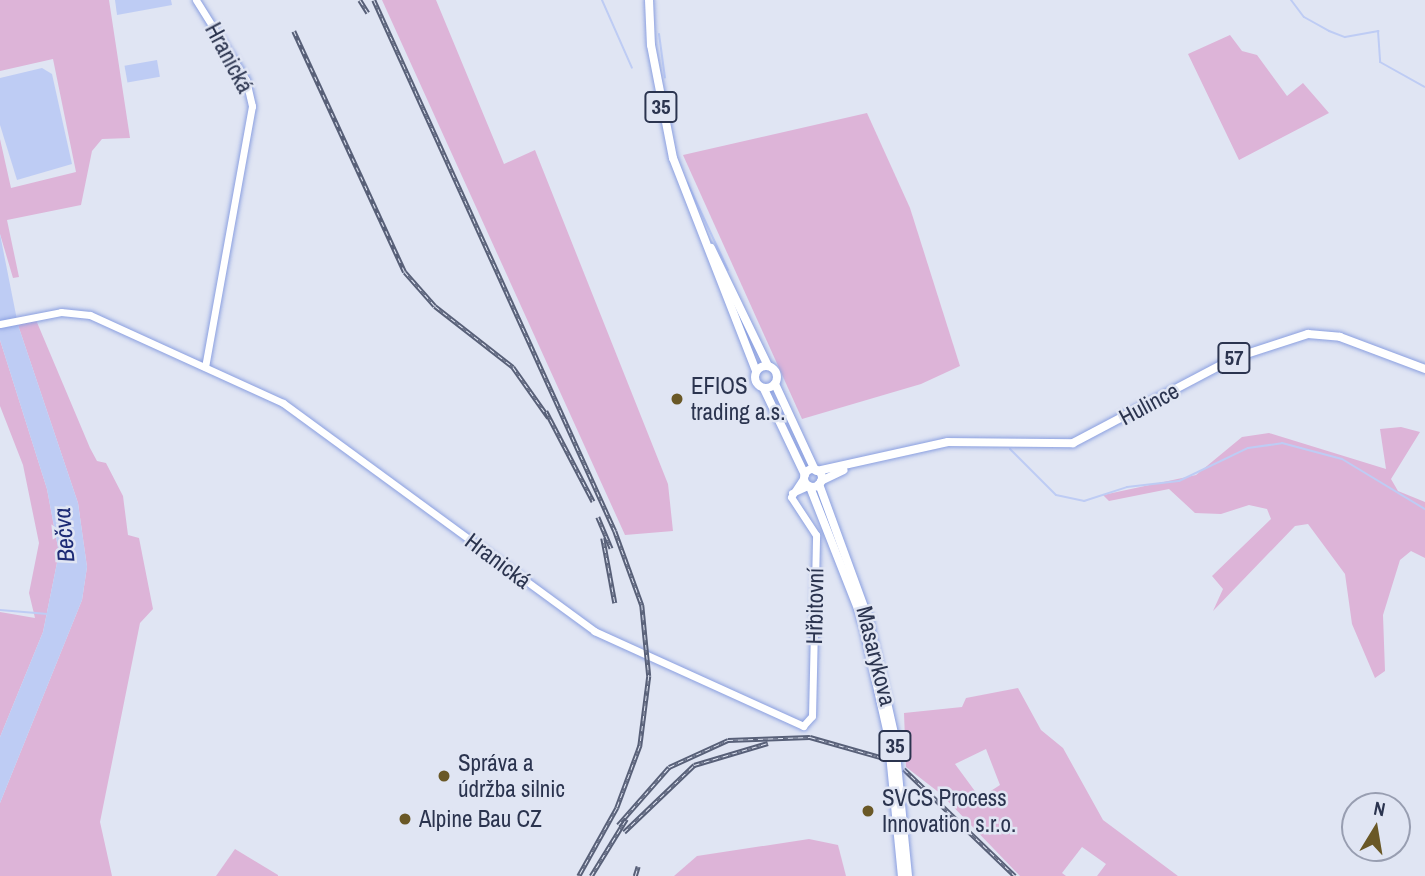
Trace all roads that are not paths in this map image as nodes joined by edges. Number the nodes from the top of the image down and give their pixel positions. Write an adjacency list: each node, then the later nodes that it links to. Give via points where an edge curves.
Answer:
1 (196, 0): 6 (street, Hranická, via 246,80 252,106)
2 (649, 0): 3 (main road, Masarykova / 35, via 663,122)
3 (692, 211): 5 (main road, Masarykova / 35); 8 (main road, Masarykova / 35)
4 (0, 324): 6 (street, Hranická, via 43,315 94,316)
5 (768, 366): 8 (main road); 9 (main road, Masarykova / 35, via 776,373)
6 (205, 367): 15 (street, Hranická, via 299,413 594,631 784,720)
7 (1425, 369): 11 (main road, Hulince / 57, via 1340,337 1308,334 1234,358 1073,443 960,440)
8 (757, 371): 10 (main road, Masarykova / 35, via 755,382)
9 (775, 384): 10 (main road); 12 (main road, Masarykova / 35)
10 (764, 388): 13 (main road, Masarykova / 35)
11 (863, 461): 12 (main road, Hulince / 57); 13 (main road, Hulince / 57)
12 (816, 470): 13 (main road, 35)
13 (811, 481): 14 (main road, Masarykova / 35); 15 (street, Hřbitovní, via 791,494 793,506 816,535 812,716)
14 (865, 619): 16 (main road, Masarykova / 35, bridge, via 888,734); 17 (main road, Masarykova / 35, bridge, via 894,733)
15 (807, 726)
16 (902, 876)
17 (908, 876)

